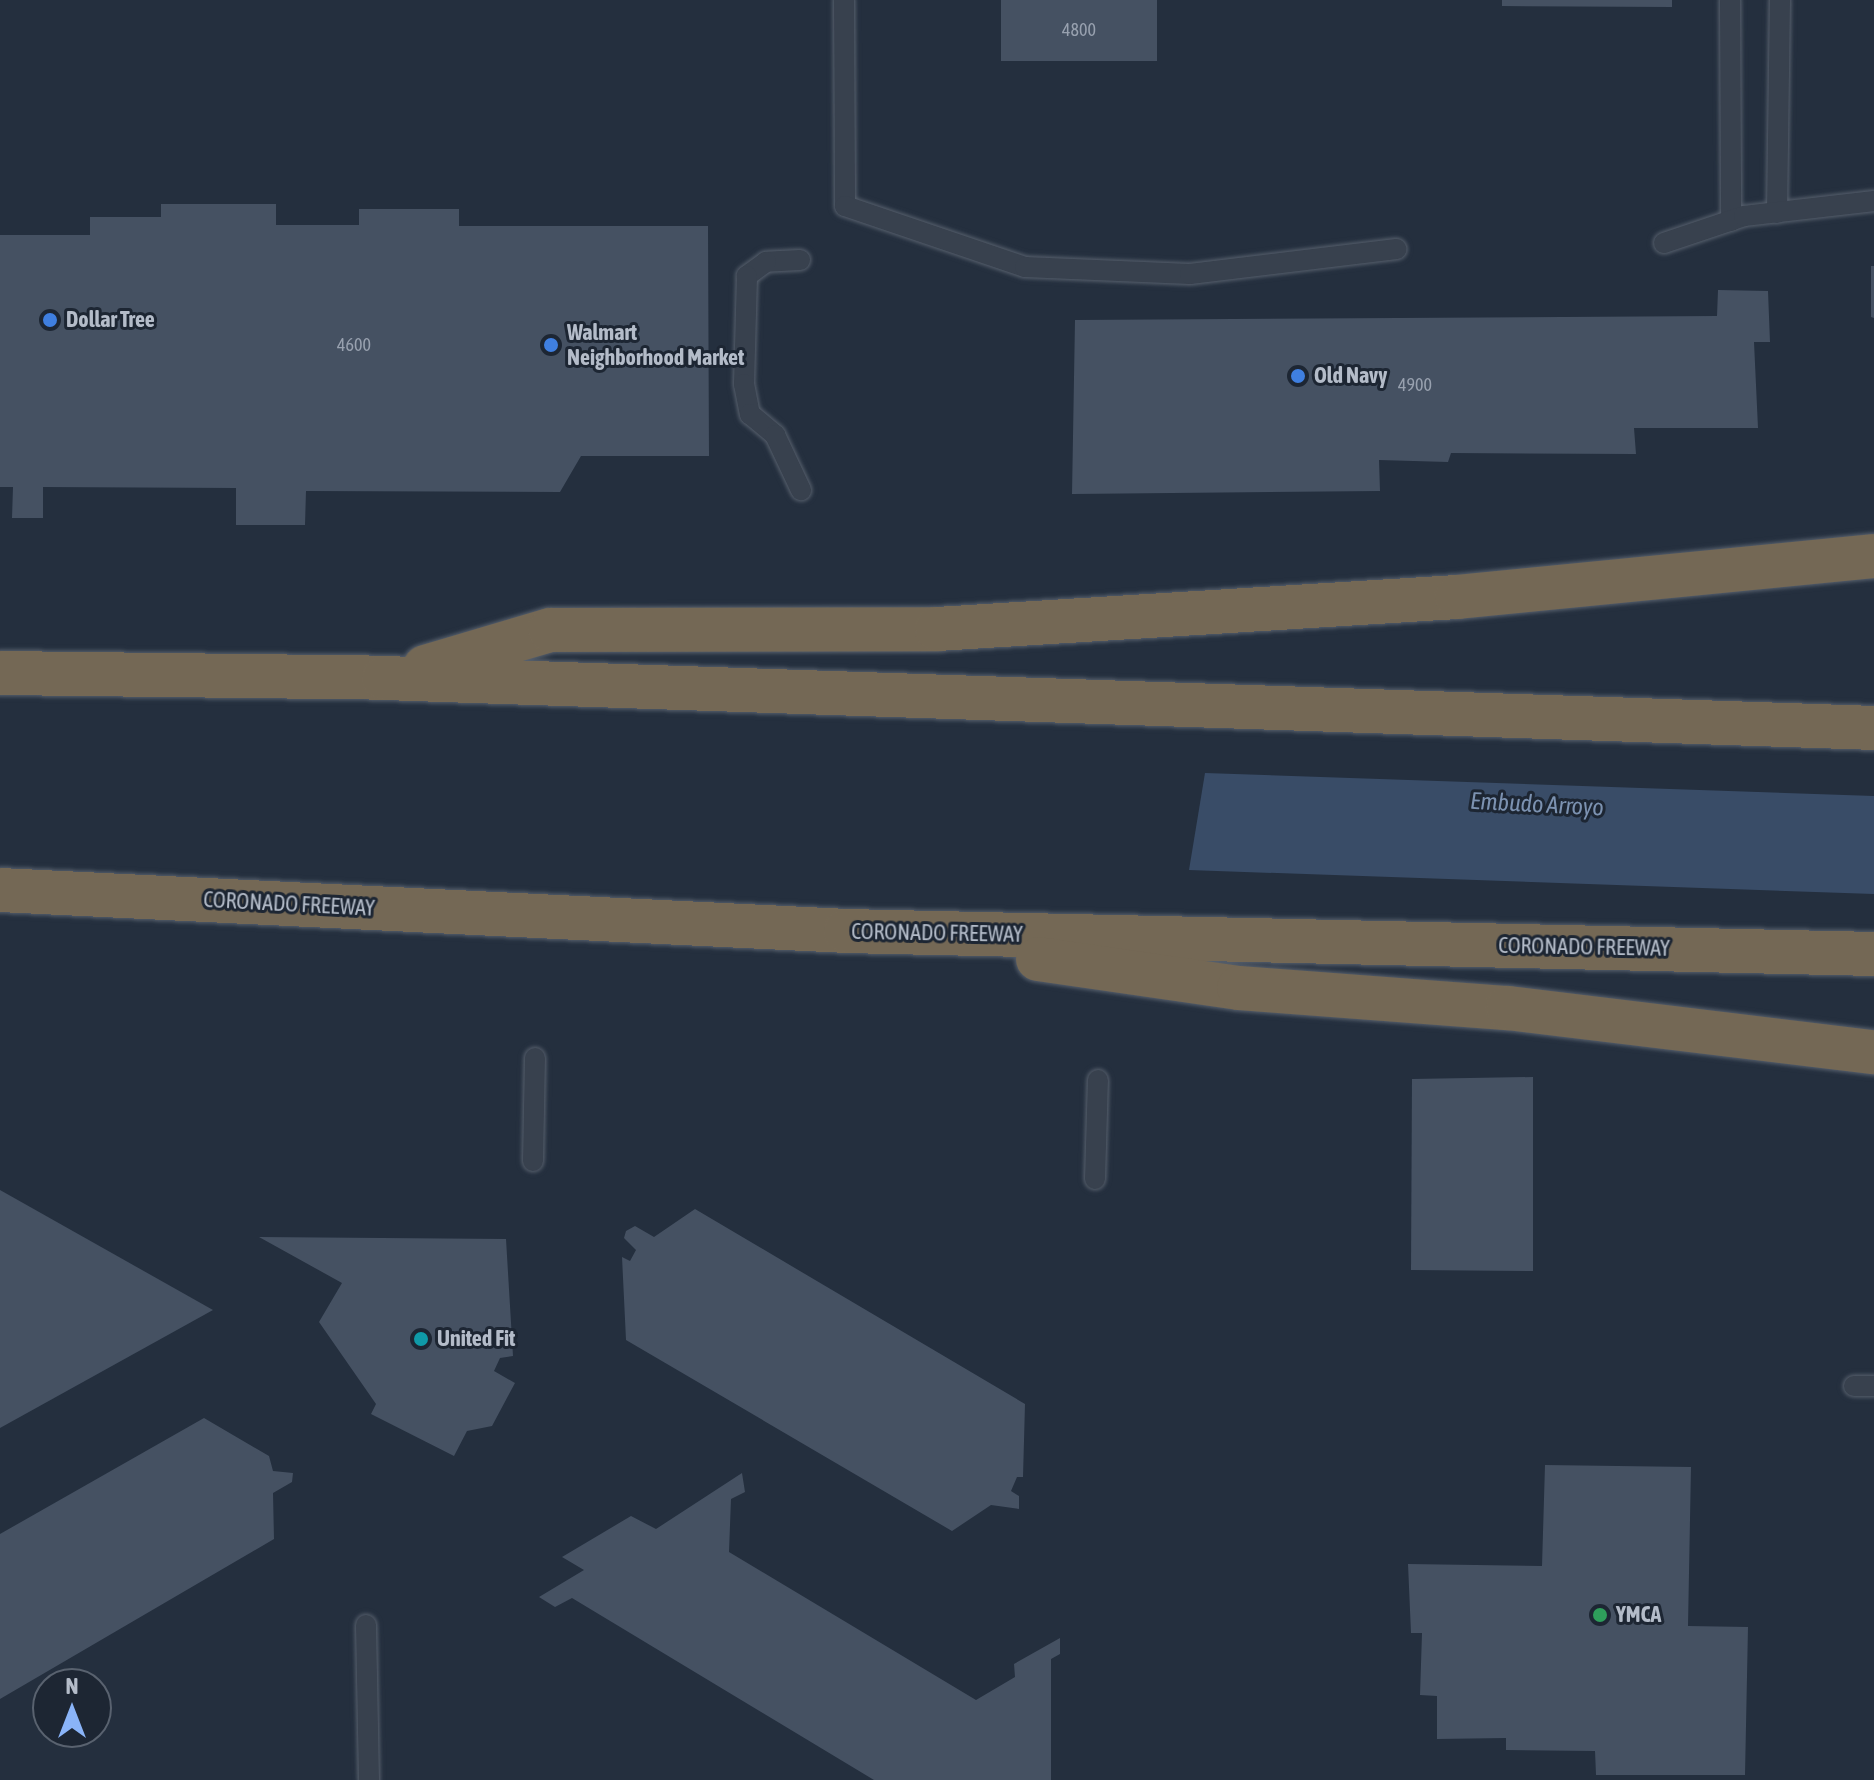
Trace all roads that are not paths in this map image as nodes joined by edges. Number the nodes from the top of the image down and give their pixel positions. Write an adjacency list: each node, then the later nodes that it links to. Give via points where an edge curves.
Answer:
1 (844, 0): 8 (lane, via 845,206 1025,267 1190,274)
2 (1730, 0): 6 (lane)
3 (1780, 0): 5 (lane)
4 (1874, 201): 5 (lane)
5 (1777, 213): 6 (lane)
6 (1731, 221): 7 (lane)
7 (1664, 243)
8 (1396, 249)
9 (800, 260): 10 (lane, via 766,262 747,276 744,384 750,414 775,435)
10 (801, 490)
11 (1874, 556): 13 (highway, via 1457,597 937,629 550,630)
12 (0, 673): 13 (highway)
13 (384, 678): 14 (highway)
14 (1874, 728)
15 (0, 890): 16 (highway, CORONADO FREEWAY)
16 (846, 931): 17 (highway, CORONADO FREEWAY); 18 (highway, via 1239,988 1508,1008)
17 (1874, 954)
18 (1874, 1052)
19 (535, 1058): 21 (lane)
20 (1098, 1080): 22 (lane)
21 (533, 1161)
22 (1095, 1179)
23 (366, 1625): 24 (lane)
24 (369, 1780)

